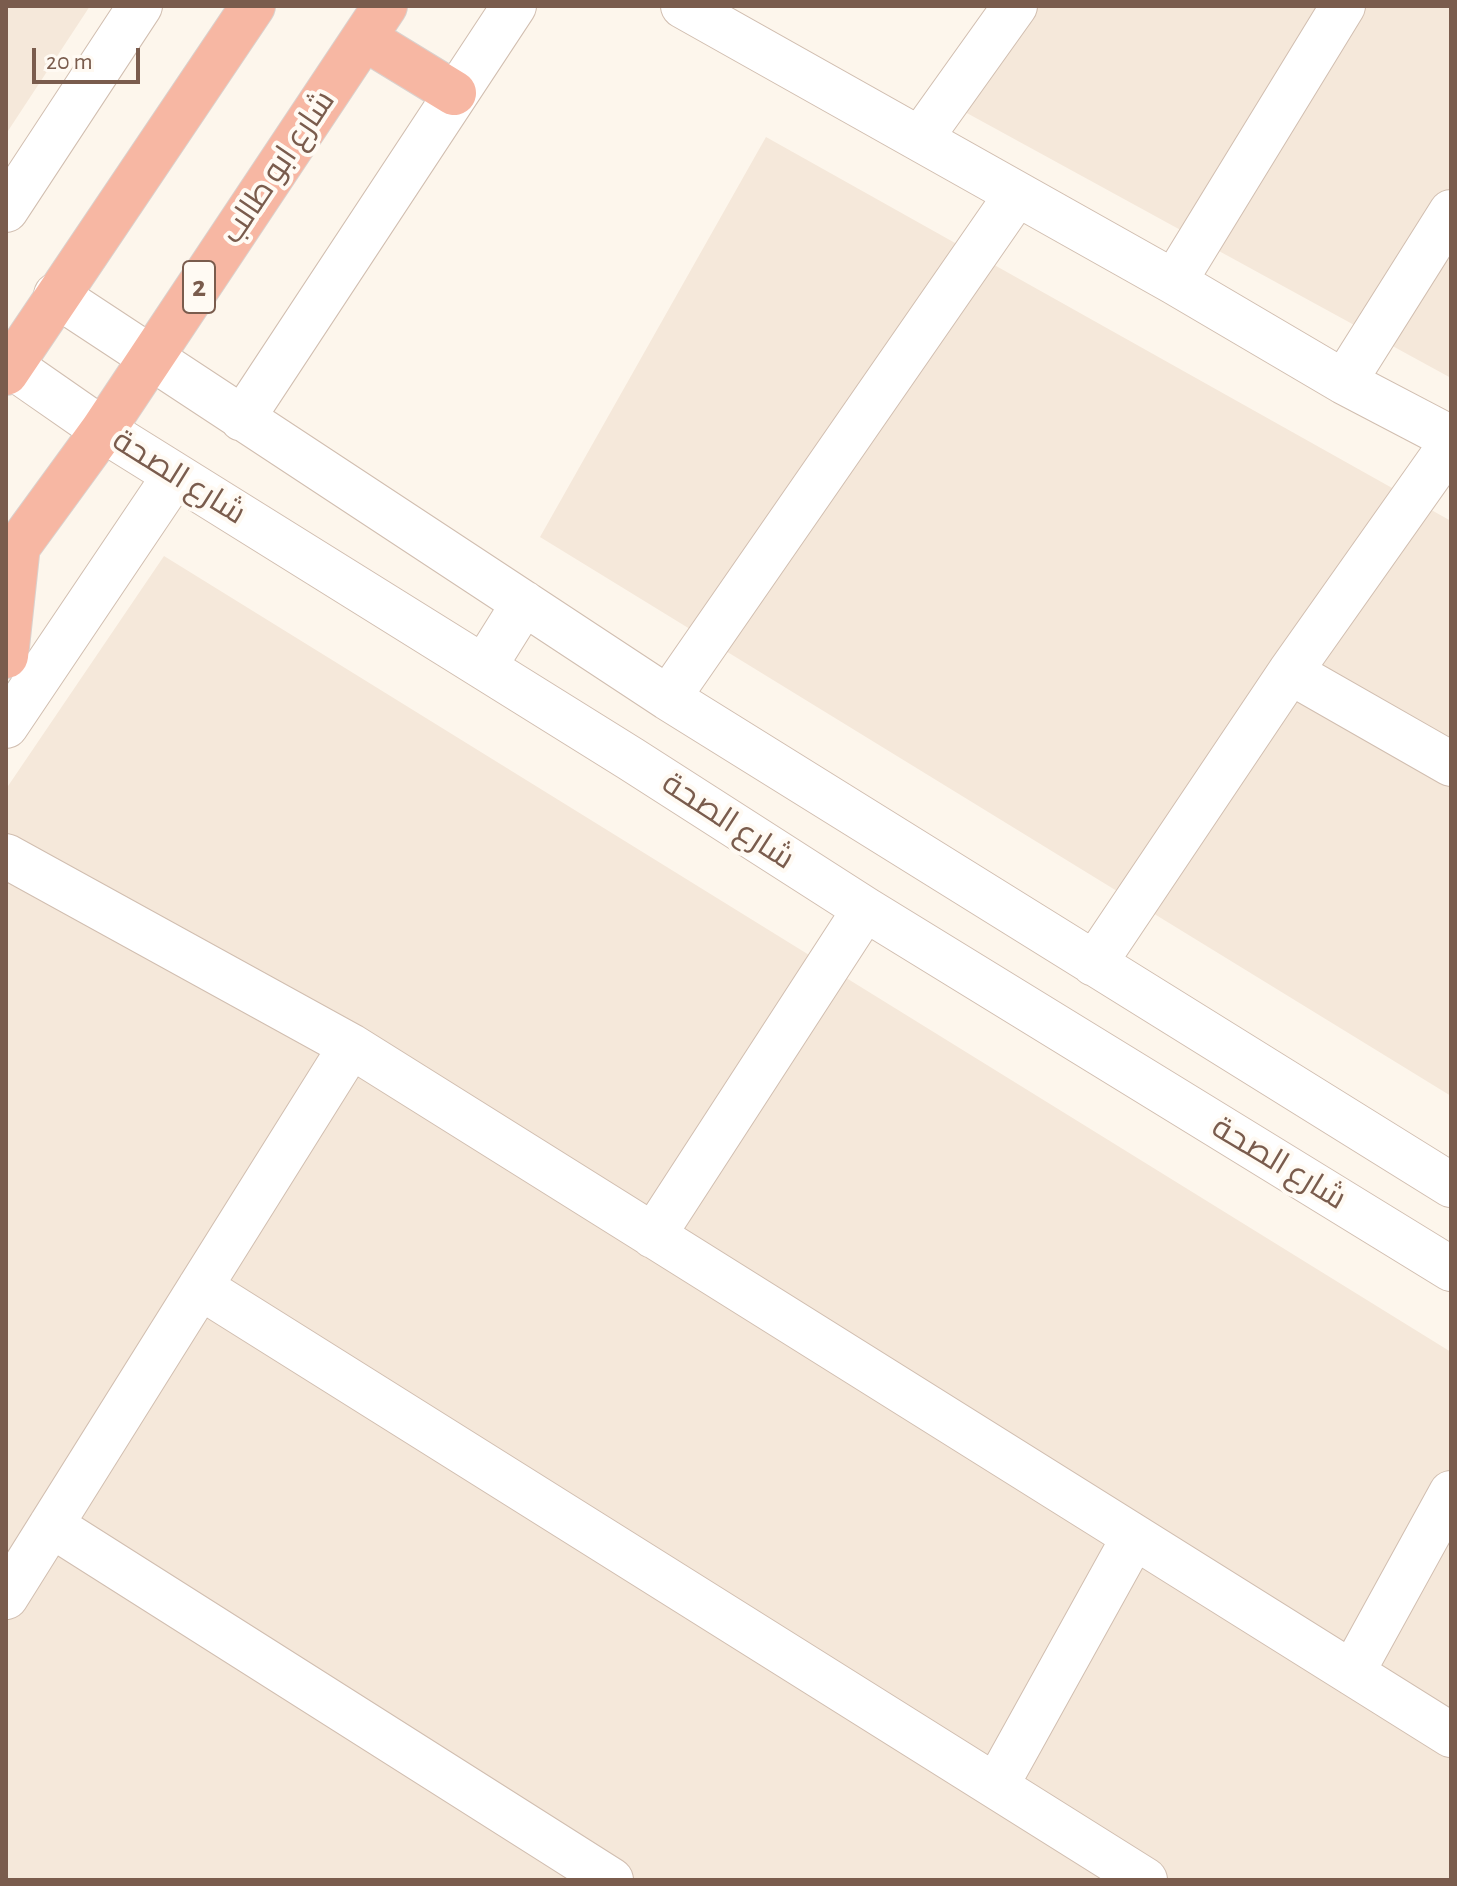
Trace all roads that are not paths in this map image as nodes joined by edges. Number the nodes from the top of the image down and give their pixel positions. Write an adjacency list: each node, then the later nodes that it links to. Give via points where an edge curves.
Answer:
1 (140, 6): 11 (street)
2 (253, 6): 14 (highway)
3 (514, 6): 8 (street)
4 (683, 6): 9 (street)
5 (1015, 6): 9 (street)
6 (1343, 6): 13 (street)
7 (374, 22): 8 (highway); 15 (highway, شارع ابو طالب / 2)
8 (454, 93): 18 (street)
9 (920, 139): 10 (street)
10 (1017, 194): 13 (street); 27 (street)
11 (6, 210)
12 (1451, 212): 17 (street)
13 (1174, 282): 17 (street)
14 (56, 295): 15 (street); 16 (highway)
15 (150, 359): 18 (street); 19 (highway, شارع ابو طالب / 2)
16 (8, 370): 19 (street, شارع الصحة)
17 (1344, 382): 20 (street)
18 (242, 419): 23 (street)
19 (103, 430): 21 (street, شارع الصحة); 22 (highway, شارع ابو طالب / 2)
20 (1451, 441): 26 (street)
21 (175, 475): 25 (street, شارع الصحة); 28 (street)
22 (12, 554): 24 (highway)
23 (524, 603): 25 (street); 27 (street)
24 (6, 656)
25 (484, 667): 31 (street, شارع الصحة)
26 (1290, 672): 29 (street); 32 (street)
27 (668, 698): 32 (street)
28 (6, 726)
29 (1451, 764)
30 (6, 856): 33 (street)
31 (865, 909): 35 (street); 36 (street, شارع الصحة)
32 (1094, 964): 34 (street)
33 (351, 1046): 35 (street); 37 (street)
34 (1451, 1185)
35 (653, 1236): 40 (street)
36 (1451, 1269)
37 (200, 1287): 39 (street); 44 (street)
38 (1451, 1493): 42 (street)
39 (51, 1525): 41 (street); 45 (street)
40 (1134, 1537): 42 (street); 44 (street)
41 (6, 1597)
42 (1352, 1673): 43 (street)
43 (1451, 1735)
44 (996, 1786): 46 (street)
45 (611, 1880)
46 (1145, 1880)

